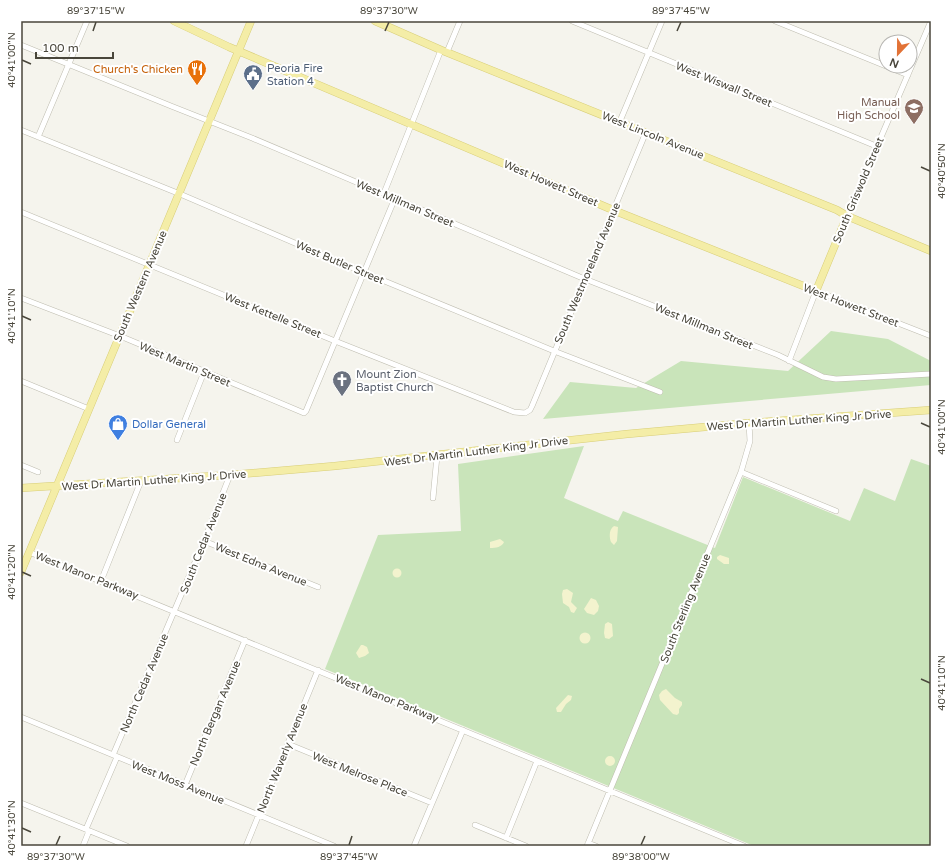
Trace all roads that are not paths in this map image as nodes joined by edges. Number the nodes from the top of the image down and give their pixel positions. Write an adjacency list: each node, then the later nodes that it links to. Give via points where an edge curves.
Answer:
1 (87, 21): 14 (street)
2 (174, 21): 11 (main road, West Howett Street)
3 (252, 21): 11 (main road, South Western Avenue)
4 (375, 21): 12 (main road, West Lincoln Avenue)
5 (460, 21): 12 (street)
6 (572, 21): 13 (street, West Wiswall Street)
7 (662, 21): 13 (street)
8 (775, 21): 15 (street)
9 (931, 21): 15 (street, South Griswold Street)
10 (21, 45): 14 (street, West Millman Street)
11 (239, 51): 16 (main road, South Western Avenue); 18 (main road, West Howett Street)
12 (444, 51): 17 (main road, West Lincoln Avenue); 18 (street)
13 (648, 53): 17 (street); 22 (street, West Wiswall Street)
14 (69, 64): 16 (street, West Millman Street); 21 (street)
15 (908, 75): 22 (street, South Griswold Street)
16 (210, 120): 23 (street, West Millman Street); 24 (main road, South Western Avenue)
17 (620, 121): 20 (main road, West Lincoln Avenue)
18 (412, 124): 23 (street); 26 (main road, West Howett Street)
19 (21, 130): 21 (street, West Butler Street)
20 (646, 132): 26 (street, South Westmoreland Avenue); 28 (main road, West Lincoln Avenue)
21 (38, 137): 24 (street, West Butler Street)
22 (876, 146): 28 (street, South Griswold Street)
23 (384, 193): 25 (street, West Millman Street)
24 (180, 194): 30 (main road, South Western Avenue); 31 (street, West Butler Street)
25 (395, 198): 31 (street); 32 (street, West Millman Street)
26 (613, 210): 32 (street, South Westmoreland Avenue); 33 (main road, West Howett Street)
27 (21, 212): 30 (street, West Kettelle Street)
28 (847, 216): 29 (main road, West Lincoln Avenue); 33 (main road, South Griswold Street)
29 (931, 251)
30 (149, 265): 35 (main road, South Western Avenue); 37 (street, West Kettelle Street)
31 (365, 273): 37 (street); 38 (street, West Butler Street)
32 (585, 279): 38 (street, South Westmoreland Avenue); 39 (street, West Millman Street)
33 (816, 291): 36 (street, West Howett Street); 39 (street, South Griswold Street)
34 (21, 298): 35 (street, West Martin Street)
35 (120, 336): 40 (street, West Martin Street); 44 (main road, South Western Avenue)
36 (931, 336)
37 (335, 341): 40 (street, West Martin Street, via 304,413); 46 (street, West Kettelle Street, via 514,412)
38 (554, 351): 43 (street, West Butler Street); 46 (street, South Westmoreland Avenue, via 532,406)
39 (789, 361): 41 (street, West Millman Street, via 823,377 836,379)
40 (204, 372): 48 (street)
41 (931, 374)
42 (21, 381): 44 (street)
43 (660, 392)
44 (89, 409): 55 (main road, South Western Avenue)
45 (931, 410): 47 (main road, West Dr Martin Luther King Jr Drive)
46 (526, 413)
47 (749, 423): 49 (main road, West Dr Martin Luther King Jr Drive); 52 (street, South Sterling Avenue, via 750,441)
48 (177, 440)
49 (437, 456): 53 (main road, West Dr Martin Luther King Jr Drive); 57 (street)
50 (21, 465): 51 (street)
51 (38, 472)
52 (741, 472): 58 (street); 73 (street, South Sterling Avenue)
53 (230, 475): 54 (main road, West Dr Martin Luther King Jr Drive); 59 (street, South Cedar Avenue)
54 (141, 481): 55 (main road, West Dr Martin Luther King Jr Drive); 62 (street)
55 (57, 486): 56 (main road, West Dr Martin Luther King Jr Drive); 60 (main road, South Western Avenue)
56 (21, 488)
57 (433, 498)
58 (836, 511)
59 (204, 541): 63 (street, West Edna Avenue); 64 (street, South Cedar Avenue)
60 (26, 555): 61 (main road, South Western Avenue); 62 (street, West Manor Parkway)
61 (21, 572)
62 (101, 581): 64 (street, West Manor Parkway)
63 (318, 587)
64 (175, 611): 65 (street, West Manor Parkway); 70 (street, North Cedar Avenue)
65 (246, 640): 66 (street, West Manor Parkway); 72 (street, North Bergan Avenue)
66 (318, 670): 68 (street, West Manor Parkway); 69 (street, North Waverly Avenue)
67 (21, 718): 70 (street, West Moss Avenue)
68 (463, 730): 71 (street, West Manor Parkway); 75 (street)
69 (288, 744): 75 (street, West Melrose Place); 76 (street, North Waverly Avenue)
70 (115, 756): 72 (street, West Moss Avenue); 78 (street, North Cedar Avenue)
71 (537, 761): 73 (street, West Manor Parkway); 79 (street)
72 (185, 785): 76 (street, West Moss Avenue)
73 (610, 790): 80 (street, South Sterling Avenue); 88 (street, West Manor Parkway)
74 (21, 802): 78 (street)
75 (432, 803): 85 (street)
76 (259, 815): 83 (street, North Waverly Avenue); 84 (street, West Moss Avenue)
77 (475, 825): 79 (street)
78 (88, 830): 81 (street, North Cedar Avenue); 82 (street)
79 (506, 838): 86 (street)
80 (588, 844): 87 (street)
81 (83, 846)
82 (127, 846)
83 (246, 846)
84 (334, 846)
85 (414, 846)
86 (526, 846)
87 (596, 846)
88 (744, 846)

